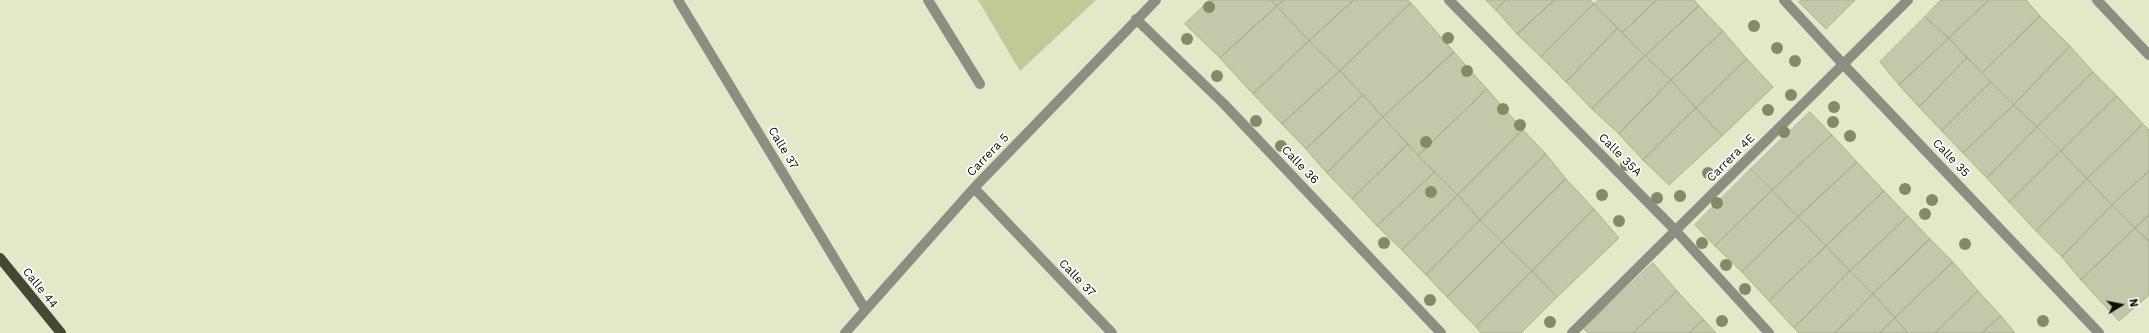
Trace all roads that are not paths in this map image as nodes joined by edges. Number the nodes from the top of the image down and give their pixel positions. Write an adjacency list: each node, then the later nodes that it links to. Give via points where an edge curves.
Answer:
1 (678, 0): 15 (street, Calle 37)
2 (928, 0): 11 (street)
3 (1156, 0): 8 (street, Carrera 5)
4 (1448, 0): 13 (street, Calle 35A)
5 (1784, 0): 10 (street, Calle 35)
6 (1908, 0): 10 (street, Carrera 4E)
7 (2097, 0): 9 (street)
8 (1136, 19): 12 (street, Carrera 5); 19 (street, Calle 36, via 1224,104)
9 (2149, 55)
10 (1843, 64): 13 (street, Carrera 4E); 22 (street, Calle 35)
11 (980, 84)
12 (974, 188): 15 (street, Carrera 5); 18 (street, Calle 37)
13 (1676, 230): 20 (street, Carrera 4E); 21 (street, Calle 35A)
14 (0, 258): 16 (main road, Calle 44)
15 (865, 309): 17 (street, Carrera 5)
16 (60, 333)
17 (846, 333)
18 (1112, 333)
19 (1441, 333)
20 (1572, 333)
21 (1769, 333)
22 (2099, 333)

